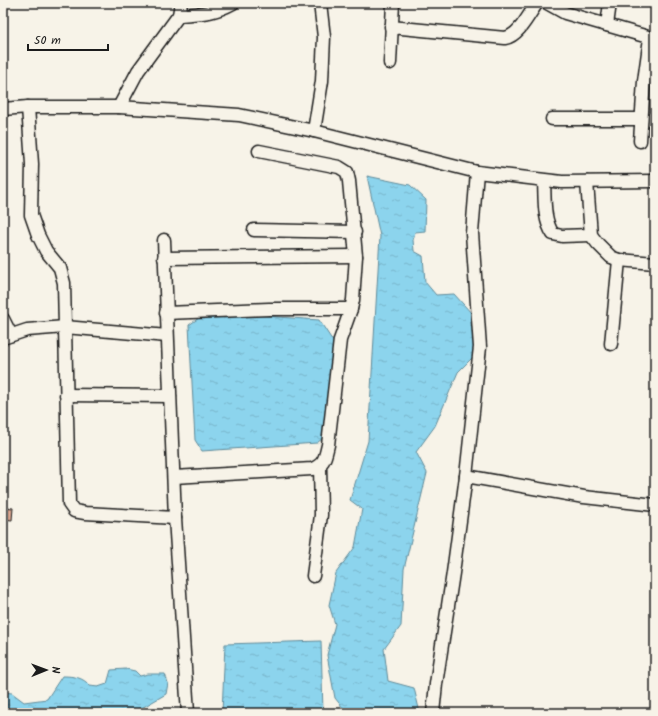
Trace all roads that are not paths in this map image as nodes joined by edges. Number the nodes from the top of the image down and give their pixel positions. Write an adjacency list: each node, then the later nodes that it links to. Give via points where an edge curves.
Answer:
1 (233, 3): 7 (street, via 210,13)
2 (320, 3): 17 (street, via 324,37 322,81)
3 (393, 3): 9 (street)
4 (537, 3): 9 (street, via 511,37)
5 (546, 3): 8 (street, via 565,13)
6 (610, 3): 8 (street)
7 (180, 9): 13 (street, via 138,71)
8 (607, 25): 10 (street)
9 (391, 27): 11 (street)
10 (653, 38): 16 (street, via 644,81)
11 (390, 63)
12 (28, 107): 13 (street); 14 (street); 35 (street, via 32,164 31,215 46,250 60,268 64,283)
13 (119, 107): 17 (street, via 239,115)
14 (3, 109)
15 (552, 119): 16 (street)
16 (641, 119): 18 (street)
17 (314, 131): 20 (street)
18 (640, 141)
19 (259, 151): 25 (street, via 339,167 347,172)
20 (477, 172): 21 (street); 42 (street, via 472,234 480,347)
21 (544, 181): 23 (street); 26 (street, via 546,219 553,234)
22 (655, 181): 23 (street)
23 (587, 182): 26 (street)
24 (254, 230): 25 (street)
25 (355, 232): 28 (street)
26 (591, 235): 30 (street, via 611,257)
27 (164, 240): 29 (street)
28 (356, 256): 29 (street); 32 (street)
29 (164, 258): 33 (street)
30 (619, 260): 31 (street); 38 (street)
31 (655, 263)
32 (351, 309): 33 (street); 41 (street, via 340,340 328,445)
33 (166, 313): 37 (street)
34 (3, 319): 36 (street)
35 (65, 326): 36 (street, via 27,330); 37 (street); 39 (street)
36 (7, 336)
37 (167, 336): 40 (street)
38 (611, 344)
39 (66, 395): 40 (street); 45 (street, via 69,504 74,511)
40 (170, 396): 43 (street)
41 (320, 466): 43 (street); 46 (street, via 321,515)
42 (466, 476): 44 (street, via 584,497); 48 (street)
43 (174, 477): 45 (street)
44 (655, 505)
45 (175, 518): 47 (street)
46 (313, 576)
47 (188, 713)
48 (433, 713)

